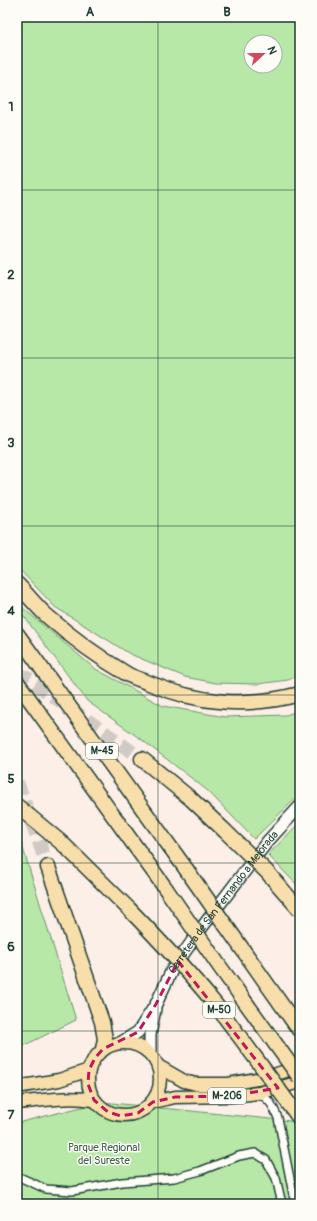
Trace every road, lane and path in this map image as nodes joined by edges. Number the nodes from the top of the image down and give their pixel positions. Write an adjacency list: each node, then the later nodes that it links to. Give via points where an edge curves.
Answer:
1 (17, 584): 4 (highway, via 45,614 81,644 128,674 168,691 231,703 279,699)
2 (17, 634): 11 (highway, M-45, bridge)
3 (17, 682): 18 (highway, M-45, bridge, via 166,889)
4 (300, 694)
5 (142, 759): 9 (highway, bridge, via 224,830 267,872)
6 (17, 806): 25 (highway, M-50, bridge, via 64,844 170,952 214,1003)
7 (300, 806): 10 (street, Carretera de San Fernando a Mejorada, via 267,842 200,930 172,970)
8 (48, 867): 13 (highway, via 102,1022 105,1039)
9 (300, 910)
10 (156, 1004): 12 (street, via 138,1032); 14 (street, via 150,1035)
11 (300, 1031)
12 (120, 1043): 13 (main road); 14 (main road, via 137,1045)
13 (103, 1049): 17 (main road, via 94,1058)
14 (150, 1053): 15 (main road, M-206)
15 (158, 1066): 16 (main road, M-206, via 184,1081 196,1084 228,1084 268,1077); 22 (main road, M-206, via 159,1088)
16 (300, 1066)
17 (89, 1070): 19 (main road, via 59,1080); 21 (main road, via 88,1084)
18 (299, 1081): 20 (main road, M-206); 24 (street, via 284,1095 279,1104)
19 (17, 1087)
20 (259, 1093): 22 (main road, M-206, via 175,1097); 24 (street, via 273,1105)
21 (94, 1100): 22 (main road, M-206, via 108,1112 121,1116 138,1113); 23 (main road, via 49,1099)
22 (153, 1102)
23 (17, 1103)
24 (278, 1118): 28 (street)
25 (300, 1119)
26 (17, 1176): 27 (street, via 46,1189 72,1191 122,1182 174,1178 255,1153 266,1160 276,1178)
27 (282, 1204)
28 (295, 1204)

